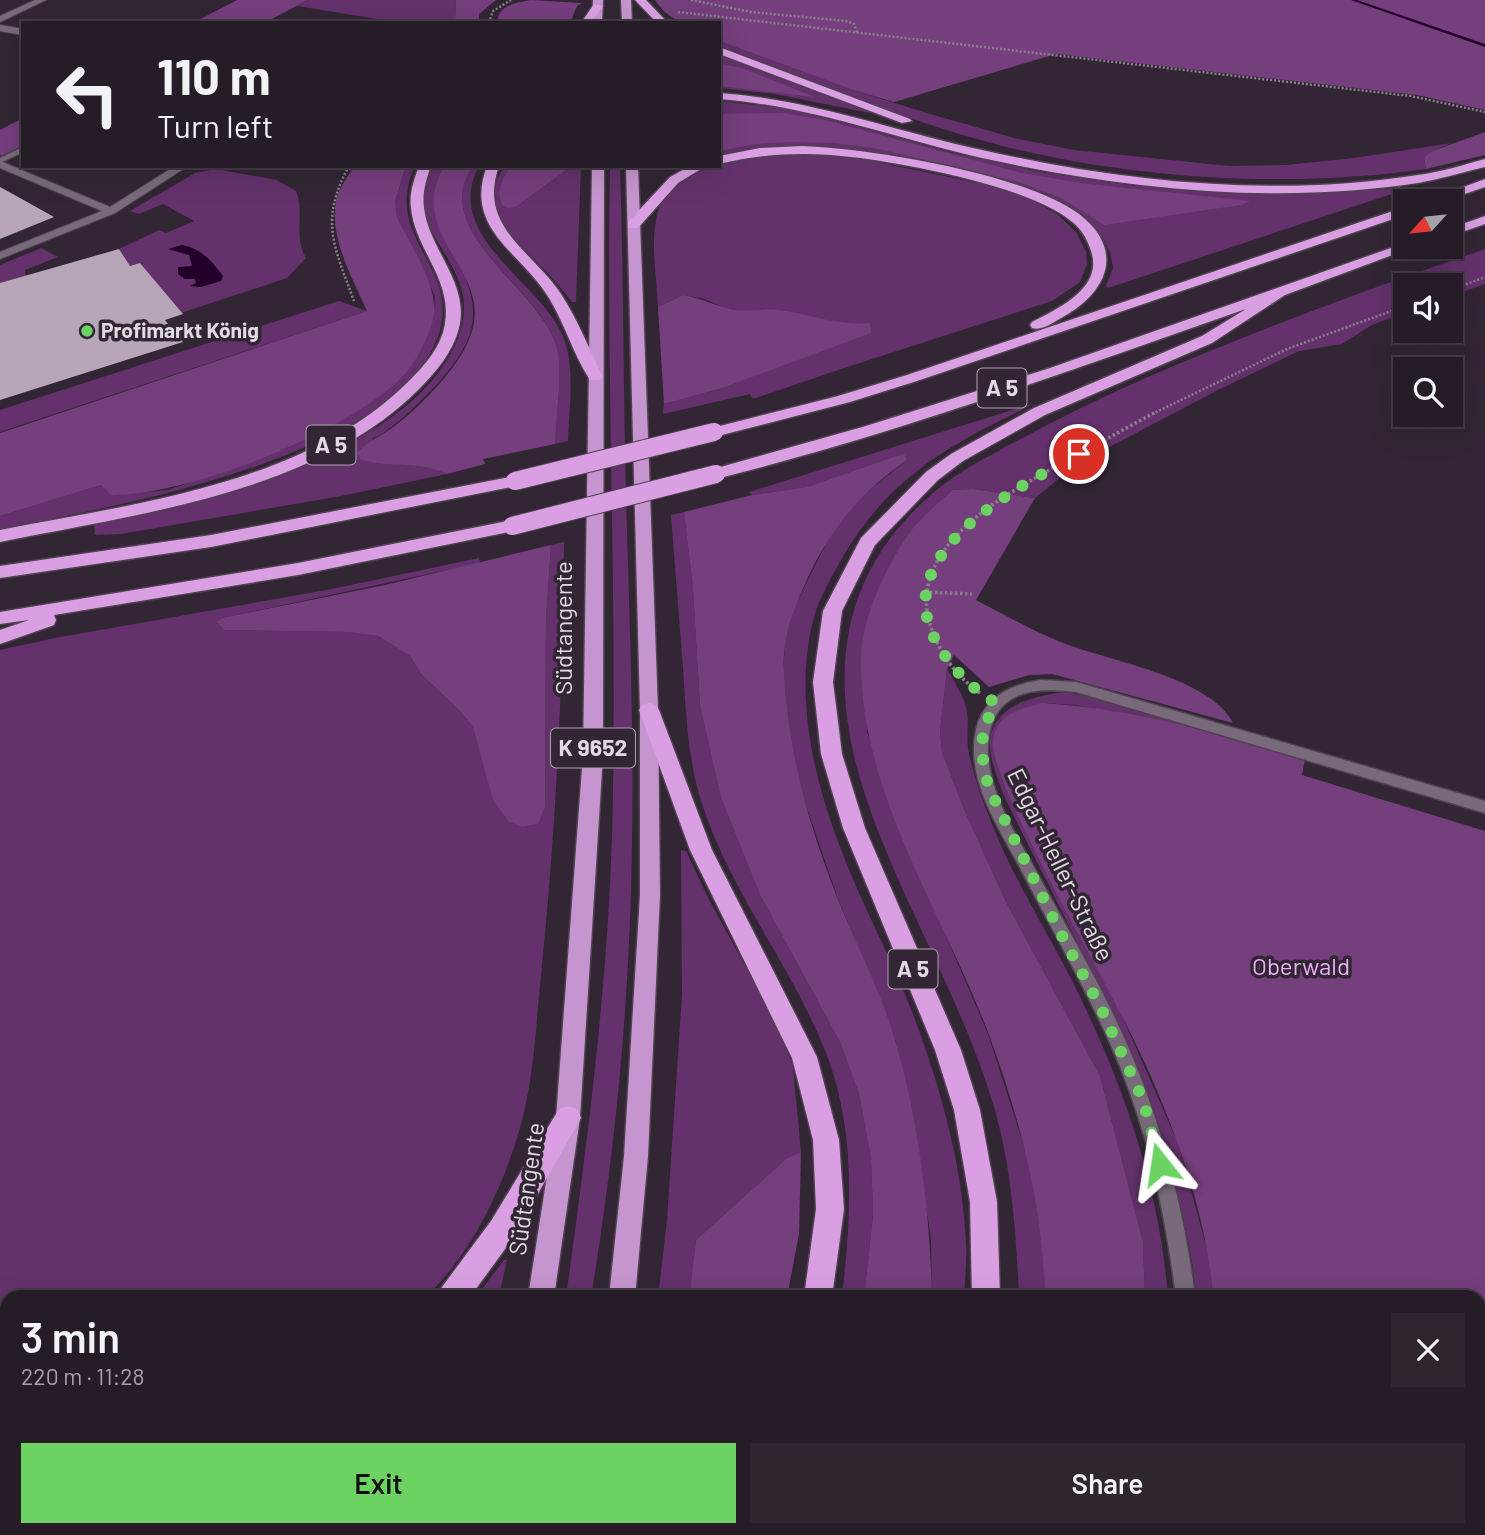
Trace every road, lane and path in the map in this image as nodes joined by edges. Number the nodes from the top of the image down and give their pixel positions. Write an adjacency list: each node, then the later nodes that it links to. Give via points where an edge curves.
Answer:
1 (42, 0): 8 (street)
2 (511, 0): 9 (path, via 498,5)
3 (626, 0): 12 (highway)
4 (640, 0): 13 (highway)
5 (691, 0): 16 (path, via 846,22 855,24)
6 (598, 3): 10 (highway); 11 (highway)
7 (691, 13): 16 (path)
8 (0, 19)
9 (489, 21)
10 (587, 21)
11 (597, 21)
12 (627, 21)
13 (661, 21)
14 (0, 28): 15 (street)
15 (21, 32)
16 (857, 32): 19 (path, via 1411,96)
17 (721, 51): 24 (highway, via 912,123)
18 (721, 96): 24 (highway, via 803,106 980,154)
19 (1485, 112)
20 (21, 150): 22 (lane)
21 (721, 160): 46 (highway, A 5, via 783,149 858,154 998,184 1066,211 1090,231 1099,251 1101,270 1091,290 1071,307)
22 (0, 162): 34 (street)
23 (1485, 163): 24 (highway, via 1418,179 1313,187 1190,184)
24 (1044, 166)
25 (180, 168): 34 (street)
26 (348, 168): 44 (path, via 333,194 331,233)
27 (424, 168): 48 (highway, A 5, via 416,212 446,278 454,313 440,355 404,398 337,443 282,466 163,501)
28 (492, 168): 47 (highway, K 9652, via 485,192 489,215 553,292)
29 (598, 168): 47 (highway, Südtangente / K 9652)
30 (632, 168): 37 (highway, K 9652)
31 (696, 168): 37 (highway, via 674,180)
32 (1485, 183): 33 (highway)
33 (1463, 190)
34 (111, 211): 40 (street)
35 (1393, 215): 46 (highway, A 5)
36 (1485, 220): 38 (highway)
37 (634, 225): 56 (highway, K 9652)
38 (1463, 228)
39 (1393, 252): 43 (highway, A 5)
40 (0, 256)
41 (1485, 276): 42 (path)
42 (1463, 285)
43 (1284, 289): 52 (highway, A 5, bridge, via 1055,371 716,474 512,526); 63 (highway, A 5, via 1212,337 1045,411 953,461 876,530 855,562 834,609 823,681 825,731 846,809 948,1050 970,1123 986,1213)
44 (355, 301)
45 (1393, 310): 50 (path, via 1239,370 1015,490 959,534 937,560)
46 (979, 355): 49 (highway, A 5, bridge, via 844,399 515,481 224,538)
47 (595, 377): 58 (highway, Südtangente / K 9652, via 593,755)
48 (0, 536)
49 (0, 572)
50 (925, 592): 51 (path); 55 (path, via 929,628 949,664 976,691)
51 (972, 594)
52 (89, 605): 53 (highway, A 5); 54 (highway, A 5)
53 (0, 618)
54 (0, 637)
55 (996, 703): 57 (lane, via 1034,683 1076,687); 64 (lane, Edgar-Heller-Straße, via 981,748 988,786 1143,1100 1166,1185)
56 (649, 710): 61 (highway, K 9652, via 650,895 636,1156); 62 (highway, K 9652, via 701,850 804,1057 826,1140 830,1209)
57 (1485, 807)
58 (568, 1118): 59 (highway, via 501,1231); 60 (highway, Südtangente / K 9652)
59 (457, 1290)
60 (542, 1290)
61 (623, 1290)
62 (819, 1290)
63 (986, 1290)
64 (1185, 1290)

